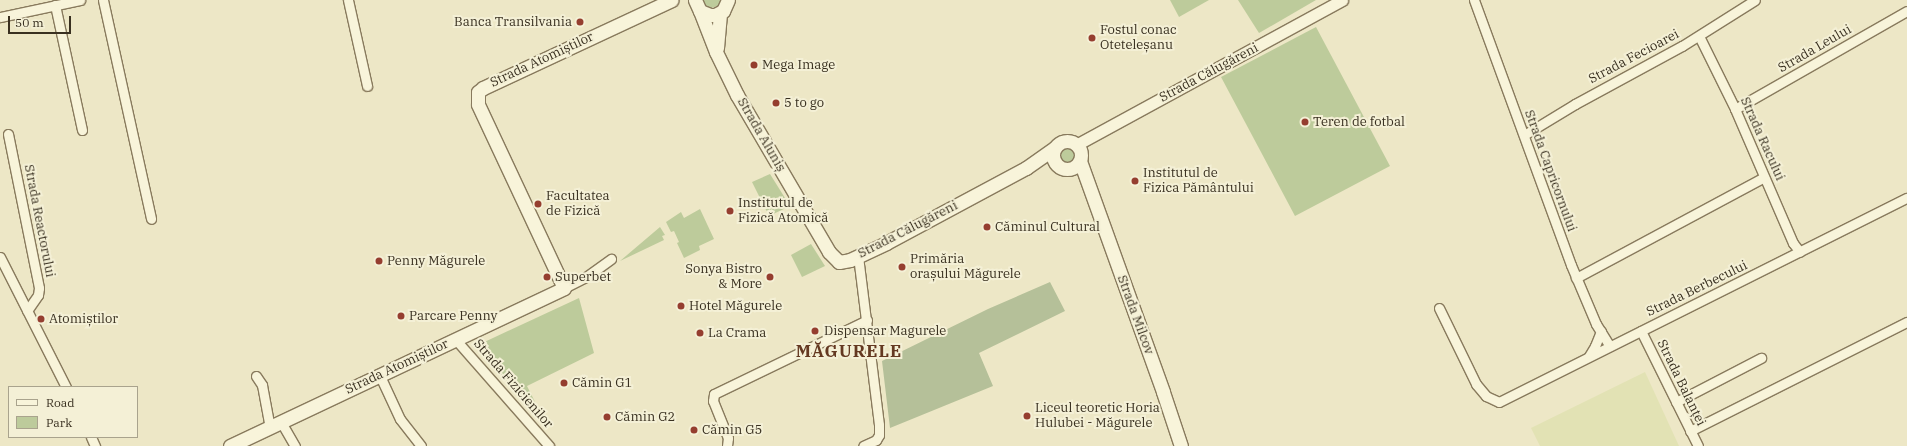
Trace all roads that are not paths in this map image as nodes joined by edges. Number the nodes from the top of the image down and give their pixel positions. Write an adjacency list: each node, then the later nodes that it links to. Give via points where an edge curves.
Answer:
1 (80, 0): 10 (street)
2 (103, 0): 28 (street)
3 (348, 0): 16 (street)
4 (672, 0): 34 (main road, Strada Atomiștilor, via 478,92 478,104)
5 (728, 0): 12 (main road)
6 (1342, 0): 21 (street, Strada Călugăreni)
7 (1474, 0): 20 (street, Strada Capricornului)
8 (1755, 0): 14 (street, Strada Fecioarei)
9 (695, 3): 12 (main road, via 710,15); 15 (main road, Strada Aluniș)
10 (54, 4): 13 (street); 18 (street)
11 (1907, 11): 17 (street, Strada Leului)
12 (720, 13): 15 (main road)
13 (0, 18)
14 (1699, 36): 17 (street, Strada Racului); 20 (street, Strada Fecioarei, via 1575,104)
15 (716, 52): 27 (main road, Strada Aluniș, via 737,95)
16 (367, 86)
17 (1735, 109): 25 (street, Strada Racului)
18 (82, 130)
19 (8, 134): 36 (street, Strada Reactorului, via 39,288 38,295)
20 (1524, 136): 33 (street, Strada Capricornului)
21 (1076, 145): 22 (main road, via 1072,142 1062,142); 23 (main road, via 1081,152)
22 (1055, 148): 23 (main road, via 1053,158); 24 (main road, Strada Călugăreni)
23 (1069, 166): 24 (main road, Strada Călugăreni, via 1046,164); 57 (main road, Strada Milcov, via 1088,185)
24 (1026, 168): 30 (main road, Strada Călugăreni)
25 (1764, 177): 29 (street, Strada Racului, via 1793,243); 33 (street)
26 (1907, 198): 29 (street, Strada Berbecului)
27 (808, 216): 30 (main road, Strada Călugăreni, via 835,260 846,262)
28 (151, 219)
29 (1800, 252): 40 (street, Strada Berbecului)
30 (858, 256): 37 (street)
31 (0, 257): 36 (street)
32 (611, 259): 34 (street, Strada Atomiștilor, via 586,278)
33 (1576, 278): 39 (street, Strada Capricornului)
34 (564, 288): 41 (main road, Strada Atomiștilor)
35 (1439, 308): 43 (street, Strada Berbecului, via 1476,384 1486,396 1499,402)
36 (28, 311): 47 (street)
37 (867, 320): 55 (street, via 714,394 713,401 728,438); 56 (street, via 879,430 876,440)
38 (1907, 322): 50 (street)
39 (1600, 331): 42 (street, Strada Capricornului); 43 (street)
40 (1642, 331): 42 (street, Strada Berbecului); 48 (street, Strada Balanței)
41 (456, 340): 46 (main road, Strada Atomiștilor); 54 (street, Strada Fizicienilor)
42 (1610, 346): 43 (street, Strada Berbecului)
43 (1589, 356)
44 (1761, 358): 48 (street)
45 (256, 376): 49 (street, via 262,385)
46 (380, 376): 49 (main road, Strada Atomiștilor); 53 (street, via 400,419)
47 (66, 386)
48 (1676, 402): 50 (street, Strada Balanței)
49 (276, 425): 51 (main road, Strada Atomiștilor); 52 (street)
50 (1690, 431): 58 (street, Strada Balanței)
51 (230, 446)
52 (296, 446)
53 (421, 446)
54 (549, 446)
55 (727, 446)
56 (863, 446)
57 (1181, 446)
58 (1698, 446)

